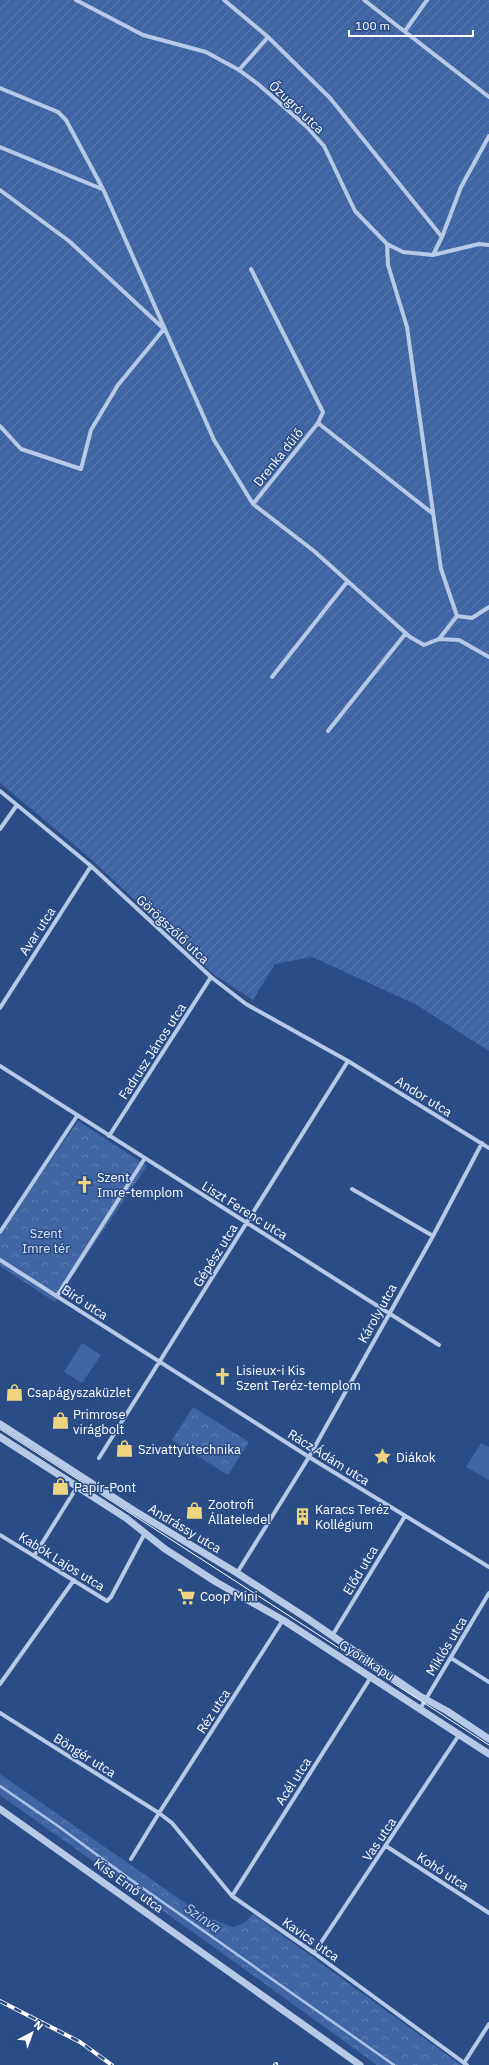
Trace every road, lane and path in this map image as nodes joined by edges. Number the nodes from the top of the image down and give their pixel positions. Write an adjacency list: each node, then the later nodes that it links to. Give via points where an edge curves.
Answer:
1 (76, 0): 7 (street, Őzugró utca, via 143,35 196,48)
2 (224, 0): 6 (street)
3 (364, 0): 5 (street)
4 (427, 0): 5 (street)
5 (404, 31): 9 (street)
6 (268, 37): 7 (street); 14 (street, via 330,98)
7 (239, 70): 15 (street, Őzugró utca, via 307,127 324,146 356,212)
8 (0, 88): 12 (street, via 58,112 66,120)
9 (489, 97)
10 (489, 136): 14 (street, via 460,187)
11 (0, 147): 12 (street)
12 (103, 189): 19 (street)
13 (0, 190): 19 (street, via 70,241)
14 (442, 237): 17 (street)
15 (387, 244): 17 (street, Őzugró utca, via 403,252); 23 (street, via 388,265 407,327)
16 (489, 245): 17 (street, Őzugró utca, via 479,244)
17 (433, 255)
18 (251, 269): 20 (street, via 323,412)
19 (164, 329): 21 (street, via 118,384 91,430 81,469 21,449); 22 (street, via 214,440)
20 (318, 423): 22 (street, Drenka dűlő); 23 (street)
21 (0, 426)
22 (253, 504): 24 (street, via 314,551)
23 (432, 513): 26 (street, via 441,569)
24 (347, 582): 27 (street); 30 (street)
25 (489, 608): 26 (street, via 472,618)
26 (456, 616): 28 (street)
27 (406, 633): 28 (street, via 424,645); 31 (street)
28 (439, 639): 29 (street, via 459,640)
29 (489, 657)
30 (272, 677)
31 (328, 731)
32 (0, 791): 33 (street, Görögszőlő utca)
33 (18, 805): 34 (street); 35 (street, Görögszőlő utca)
34 (0, 829)
35 (91, 866): 36 (street, Görögszőlő utca); 37 (street, Avar utca)
36 (211, 977): 38 (street, Görögszőlő utca, via 246,1004); 41 (street, Fadrusz János utca)
37 (0, 1008)
38 (348, 1061): 42 (street, Andor utca); 46 (street, Gépész utca)
39 (0, 1066): 40 (street, Liszt Ferenc utca)
40 (77, 1116): 41 (street, Liszt Ferenc utca); 47 (street)
41 (110, 1136): 44 (street, Liszt Ferenc utca)
42 (482, 1143): 43 (street, Andor utca); 48 (street, Károly utca)
43 (489, 1148)
44 (145, 1158): 46 (street, Liszt Ferenc utca); 50 (street)
45 (352, 1189): 48 (street)
46 (247, 1223): 51 (street, Liszt Ferenc utca); 53 (street, Gépész utca)
47 (0, 1232)
48 (433, 1236): 51 (street, Károly utca)
49 (0, 1260): 50 (street, Bíró utca)
50 (57, 1296): 53 (street, Bíró utca)
51 (388, 1313): 52 (street, Liszt Ferenc utca); 56 (street, Károly utca)
52 (439, 1345)
53 (159, 1361): 56 (street, Rácz Ádám utca); 57 (street, Gépész utca)
54 (0, 1424): 64 (street, Andrássy utca, via 132,1510)
55 (0, 1437): 58 (street, Andrássy utca)
56 (309, 1457): 59 (street, Rácz Ádám utca); 64 (street, Károly utca)
57 (98, 1458)
58 (77, 1486): 60 (street, Andrássy utca); 62 (street)
59 (405, 1516): 63 (street, Rácz Ádám utca); 69 (street, Előd utca)
60 (145, 1532): 65 (street, Kabók Lajos utca, via 107,1601); 66 (street, Andrássy utca, via 165,1549)
61 (0, 1535): 62 (street, Kabók Lajos utca)
62 (34, 1556): 65 (street, Kabók Lajos utca)
63 (489, 1566)
64 (237, 1573): 69 (street, Győri kapu)
65 (74, 1580): 73 (street)
66 (230, 1590): 68 (street, Győri kapu)
67 (489, 1593): 70 (street, Miklós utca)
68 (283, 1620): 71 (street, Győri kapu); 81 (street, Réz utca)
69 (332, 1636): 74 (street, Győri kapu)
70 (451, 1658): 72 (street); 74 (street, Miklós utca)
71 (371, 1677): 75 (street, Győri kapu); 84 (street, Acél utca)
72 (489, 1682)
73 (0, 1684)
74 (426, 1700): 75 (street, Miklós utca); 78 (street, Győri kapu)
75 (420, 1709): 77 (street, Győri kapu)
76 (0, 1714): 81 (street, Böngér utca)
77 (459, 1735): 79 (street, Győri kapu); 82 (street, Vas utca)
78 (489, 1739)
79 (489, 1754)
80 (0, 1809): 89 (street, Kiss Ernő utca)
81 (159, 1813): 83 (street, Réz utca); 84 (street, Kavics utca, via 172,1823)
82 (386, 1846): 85 (street, Kohó utca); 86 (street, Vas utca)
83 (131, 1859)
84 (232, 1896): 86 (street, Kavics utca)
85 (489, 1913)
86 (314, 1953): 88 (street, Kavics utca)
87 (489, 2024): 88 (street)
88 (465, 2064)
89 (360, 2065)

